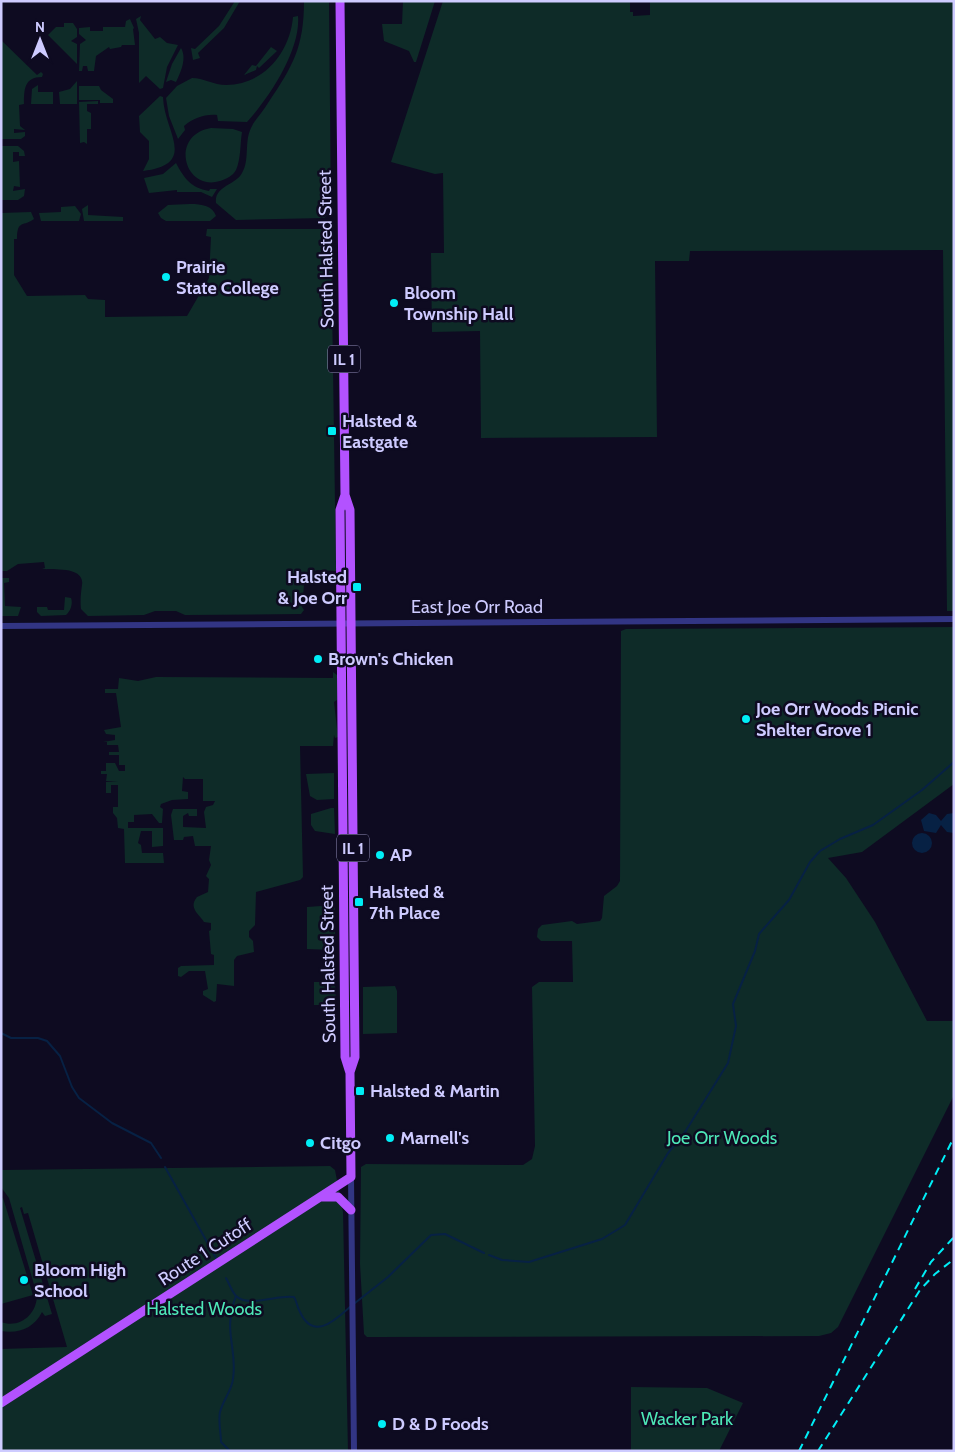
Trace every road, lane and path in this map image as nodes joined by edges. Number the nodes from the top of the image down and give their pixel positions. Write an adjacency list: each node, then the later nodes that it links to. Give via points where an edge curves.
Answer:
1 (340, 1): 2 (main road, South Halsted Street / IL 1)
2 (345, 495): 4 (main road, South Halsted Street / IL 1, via 340,510); 5 (main road, South Halsted Street / IL 1, via 350,510)
3 (954, 619): 5 (street, East Joe Orr Road)
4 (341, 623): 5 (street, East Joe Orr Road); 6 (street, East Joe Orr Road); 7 (main road, South Halsted Street / IL 1, via 345,1057)
5 (352, 623): 7 (main road, South Halsted Street / IL 1, via 355,1057)
6 (1, 626)
7 (350, 1072): 8 (main road, South Halsted Street / IL 1)
8 (351, 1177): 9 (main road, Route 1 Cutoff); 10 (street, South Halsted Street)
9 (319, 1198): 10 (main road, via 338,1197); 11 (main road, Route 1 Cutoff)
10 (351, 1210): 12 (street, South Halsted Street)
11 (1, 1403)
12 (354, 1451)

